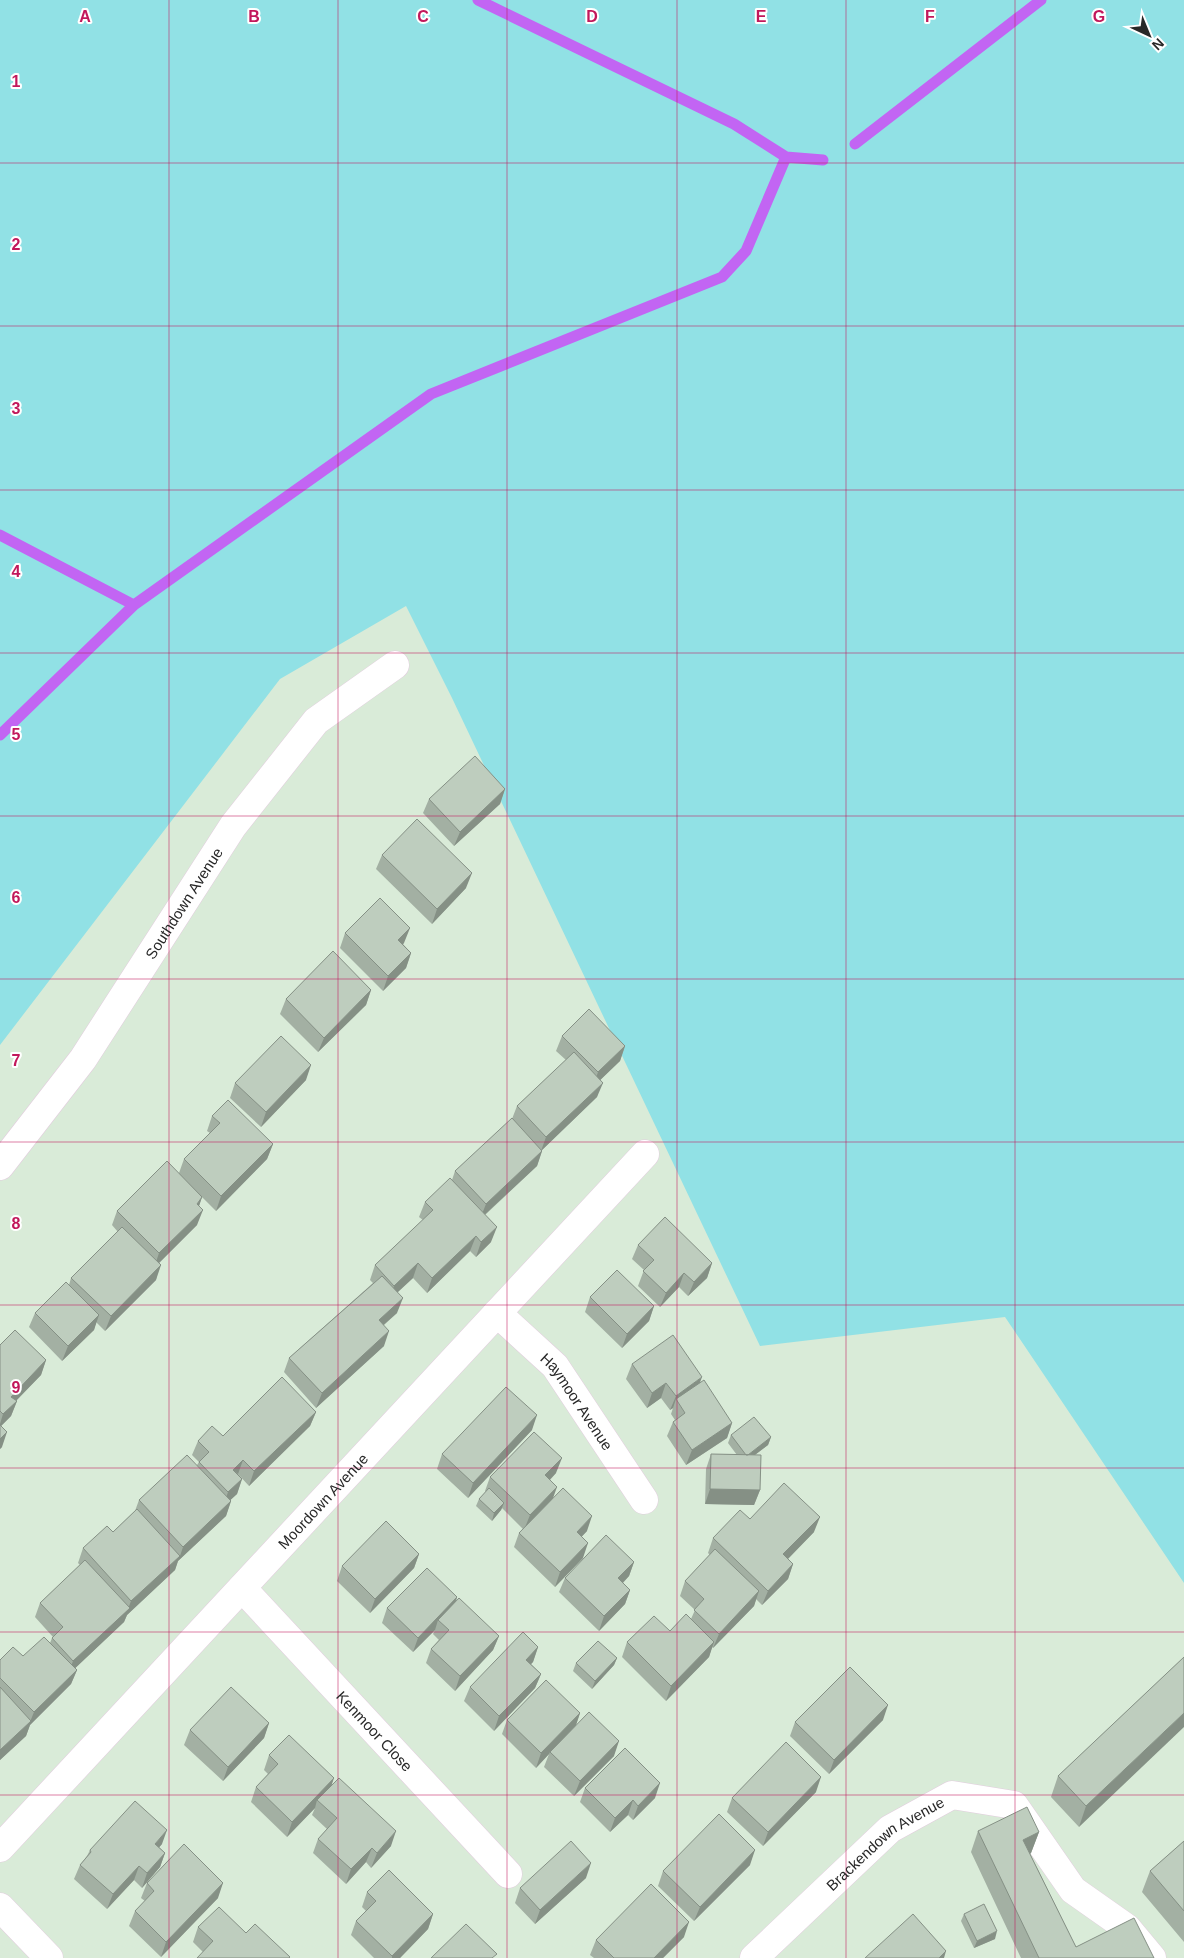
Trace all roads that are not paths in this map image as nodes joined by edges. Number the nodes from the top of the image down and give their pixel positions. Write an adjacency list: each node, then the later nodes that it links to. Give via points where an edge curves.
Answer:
1 (395, 665): 3 (street, Southdown Avenue, via 316,721 245,811 82,1059)
2 (645, 1154): 4 (street, Moordown Avenue)
3 (0, 1166)
4 (497, 1313): 5 (street, Haymoor Avenue, via 555,1366); 6 (street, Moordown Avenue)
5 (644, 1500)
6 (242, 1588): 7 (street, Moordown Avenue); 8 (street, Kenmoor Close)
7 (0, 1848)
8 (508, 1874)
9 (0, 1907): 10 (street)
10 (49, 1958)
11 (754, 1958): 12 (street, Brackendown Avenue, via 890,1829 952,1795 1014,1805 1073,1890 1127,1928)
12 (1152, 1958)

